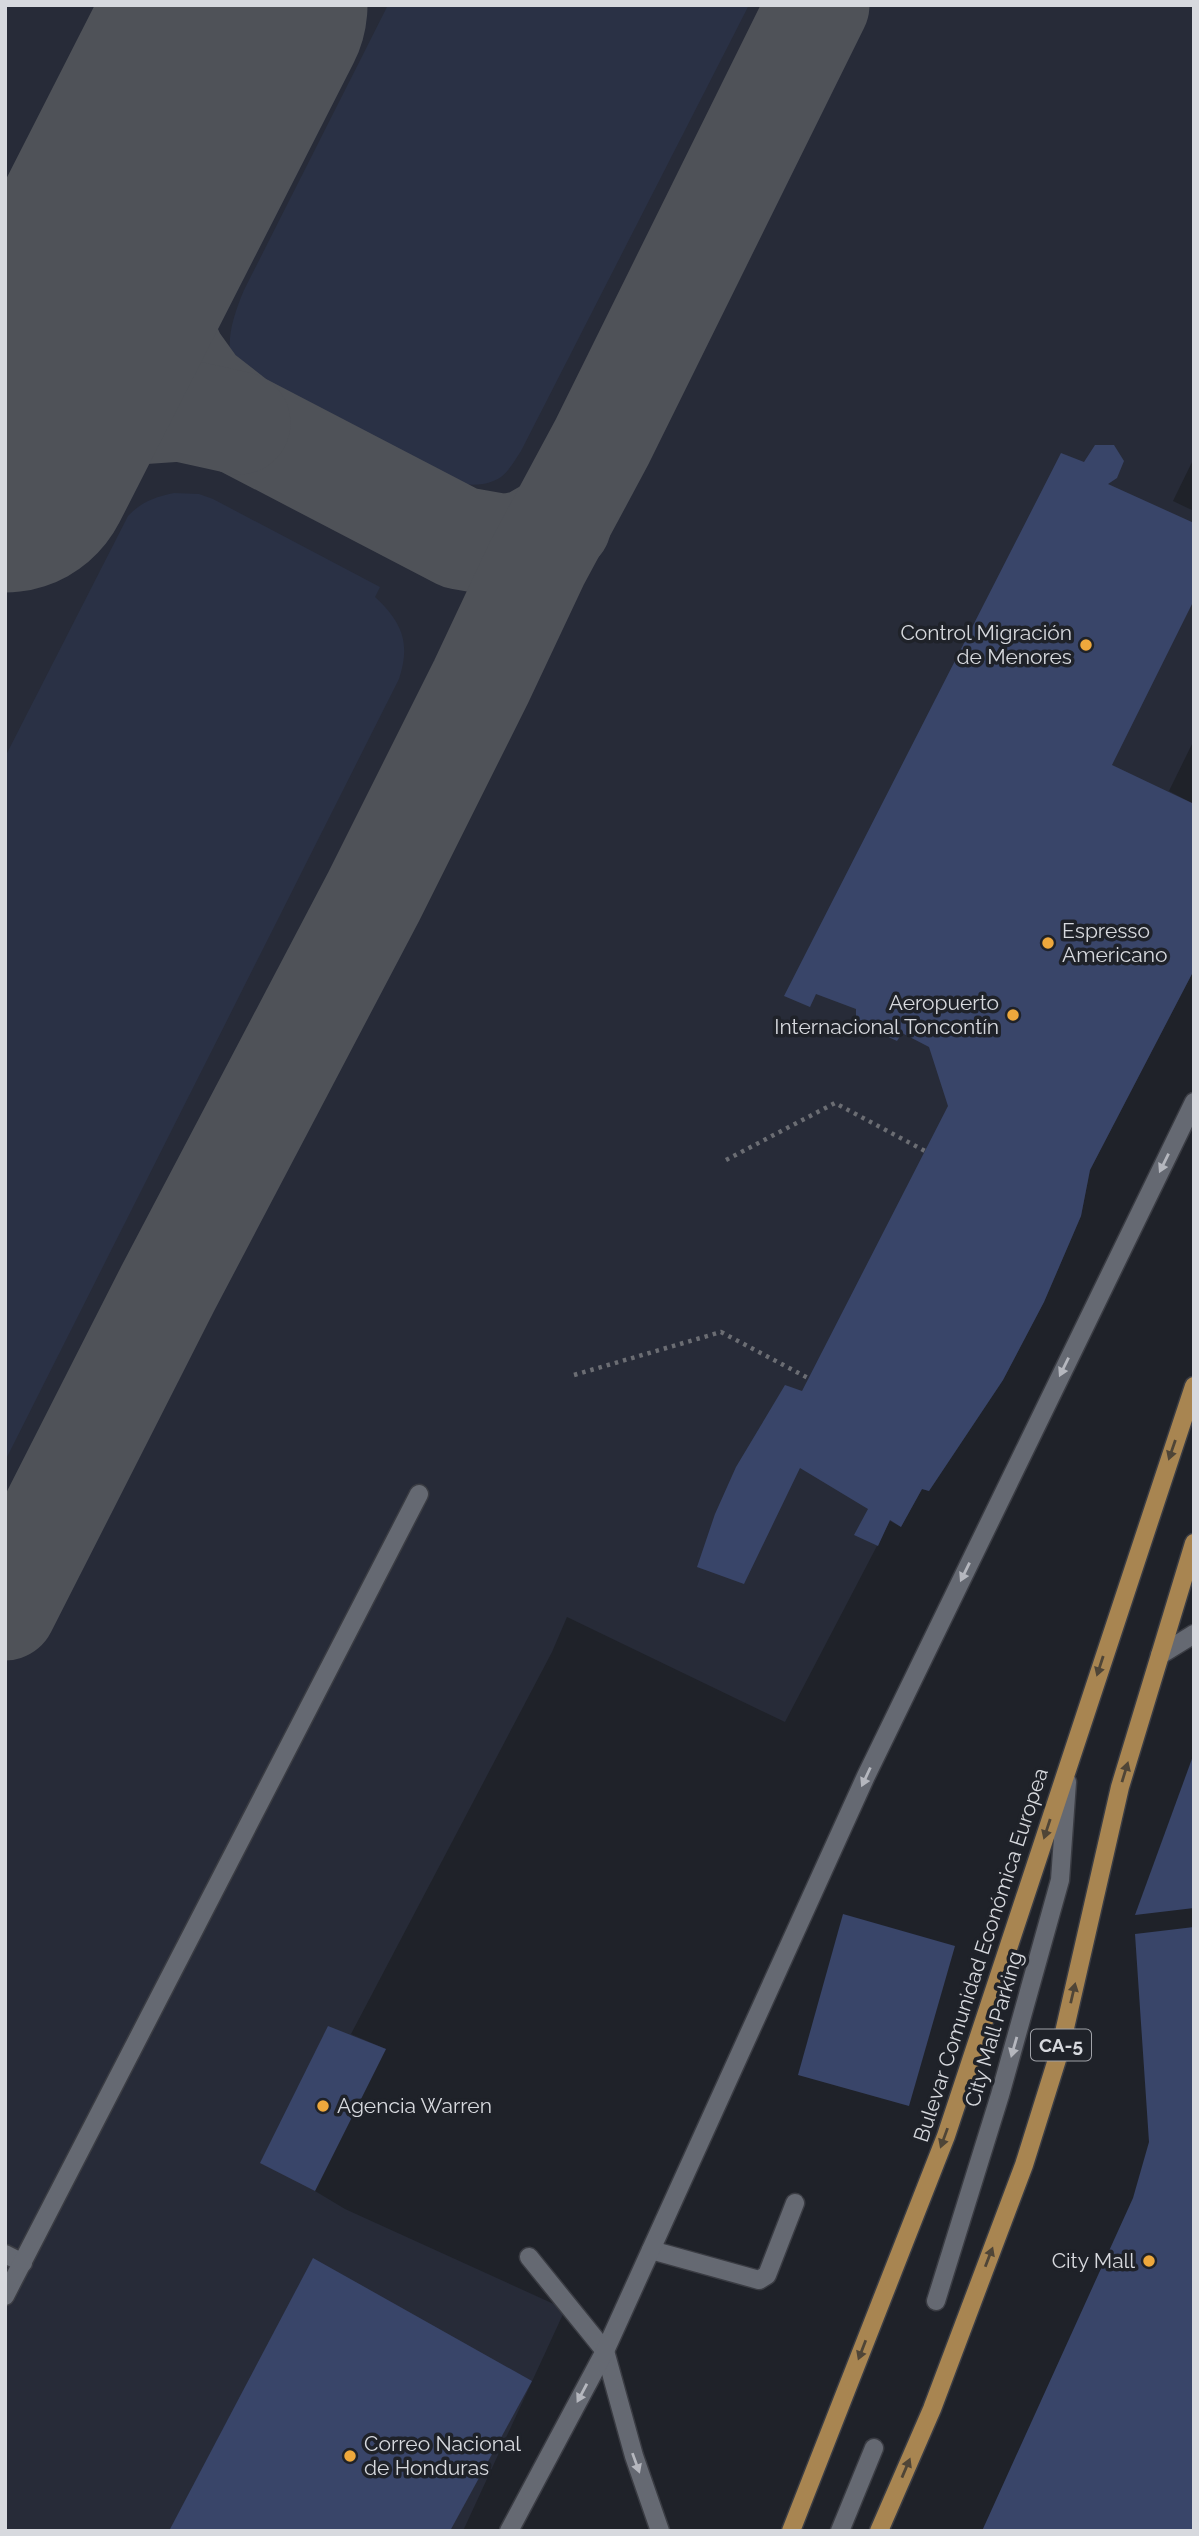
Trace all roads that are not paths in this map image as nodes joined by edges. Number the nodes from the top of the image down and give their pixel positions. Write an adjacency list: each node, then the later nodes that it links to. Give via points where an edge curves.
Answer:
1 (1194, 1101): 9 (lane, one-way to 9, via 866,1776)
2 (1194, 1386): 7 (main road, Bulevar Comunidad Económica Europea, one-way to 7)
3 (419, 1494): 12 (lane)
4 (1194, 1543): 6 (main road, CA-5)
5 (1194, 1634): 6 (lane)
6 (1160, 1655): 21 (main road, CA-5, one-way to 6, via 932,2409 1024,2165 1060,2050 1120,1787)
7 (1068, 1765): 14 (lane, City Mall Parking, one-way to 14, via 1060,1881); 19 (main road, Bulevar Comunidad Económica Europea, one-way to 19, via 946,2136)
8 (794, 2203): 9 (lane, via 767,2276 760,2280)
9 (650, 2250): 15 (lane)
10 (5, 2254): 12 (lane)
11 (528, 2257): 15 (lane)
12 (23, 2263): 13 (lane)
13 (5, 2296)
14 (936, 2301)
15 (605, 2351): 17 (lane, one-way to 17); 18 (lane, one-way to 18)
16 (874, 2448): 20 (lane)
17 (509, 2531)
18 (660, 2531)
19 (791, 2531)
20 (840, 2531)
21 (879, 2531)

